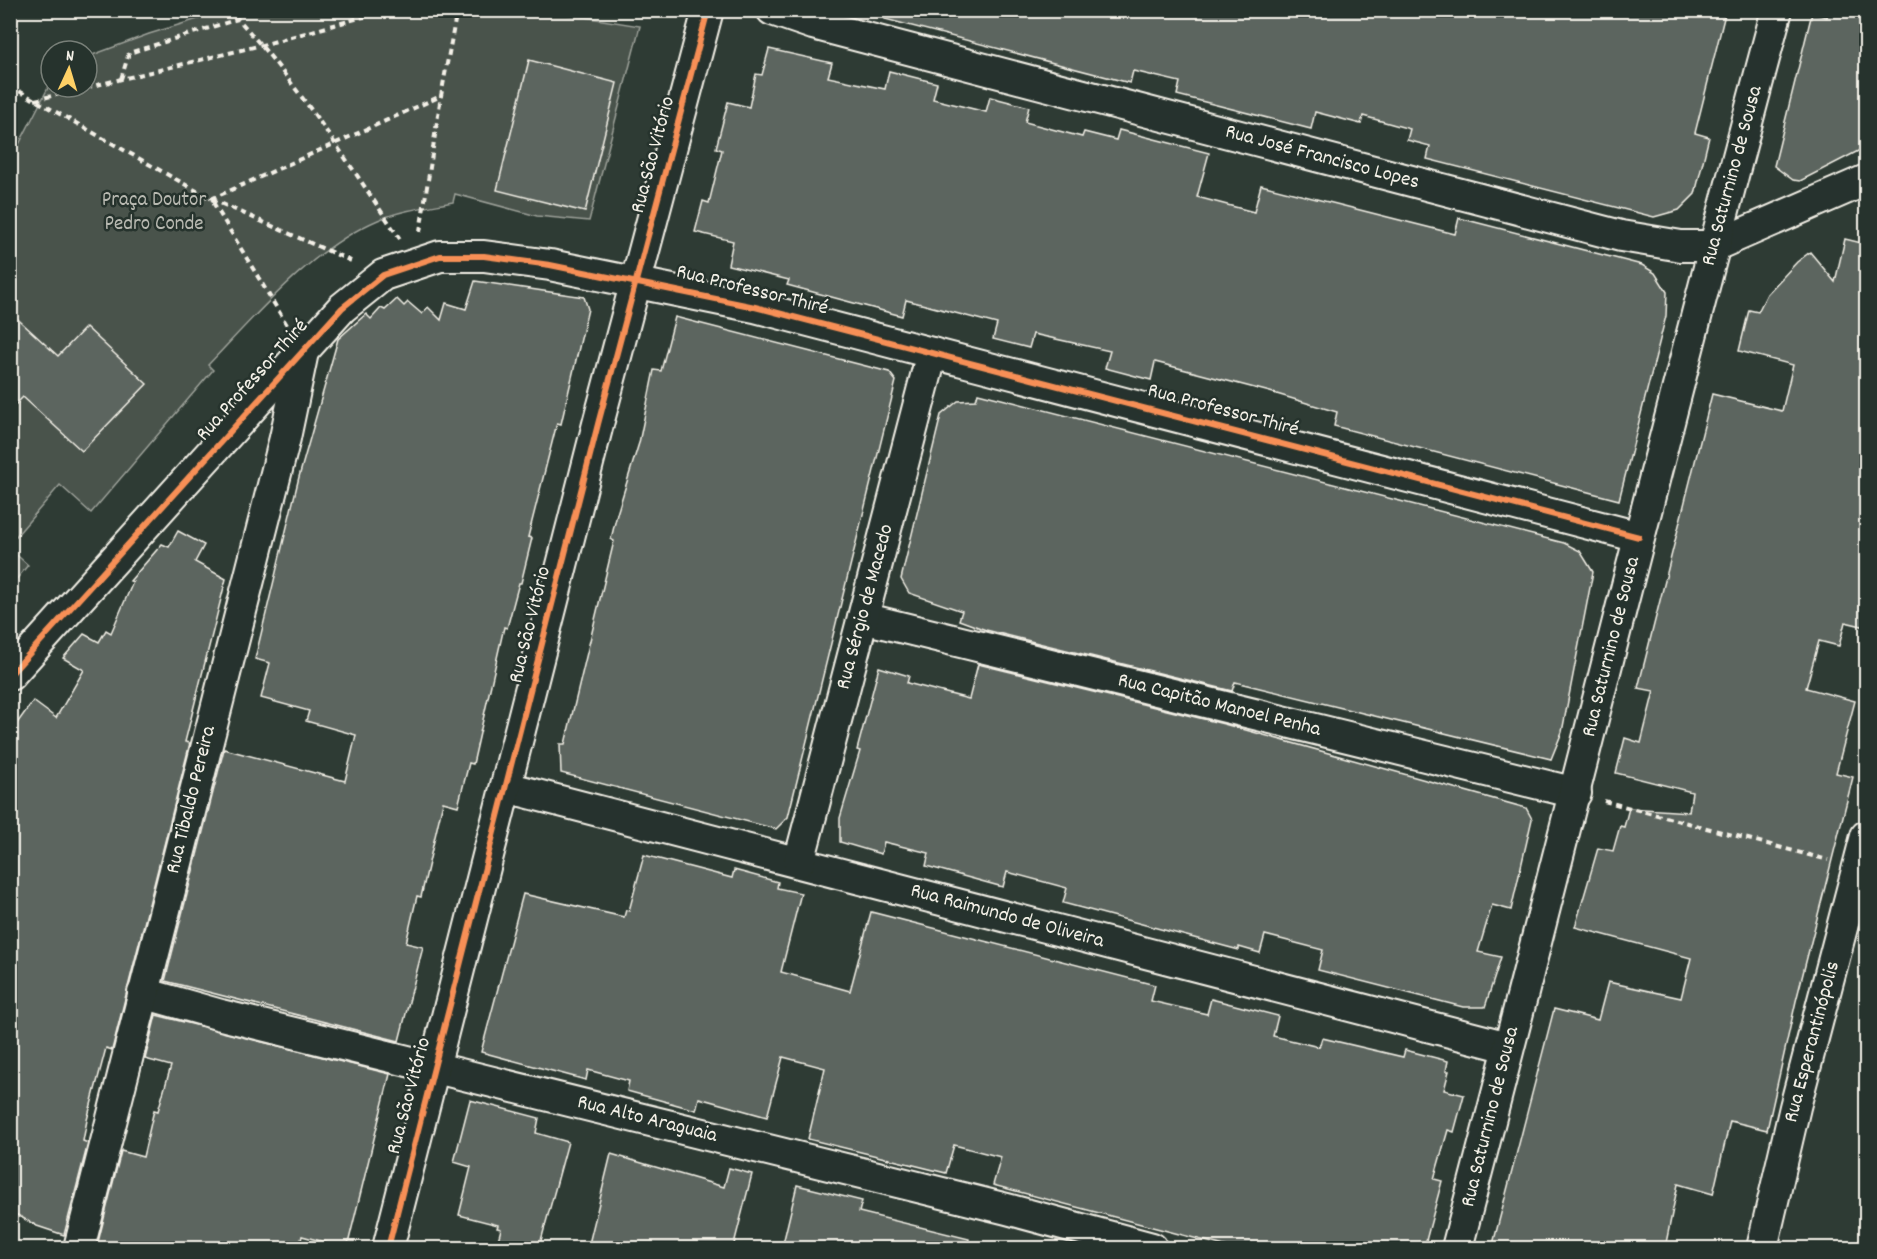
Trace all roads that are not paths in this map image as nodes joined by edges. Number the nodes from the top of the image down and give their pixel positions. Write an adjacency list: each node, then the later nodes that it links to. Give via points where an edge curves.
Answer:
1 (708, 10): 6 (street, Rua São Vitório)
2 (772, 10): 5 (street, Rua José Francisco Lopes, via 1621,236 1681,246)
3 (1777, 10): 5 (street, Rua Saturnino de Sousa)
4 (1866, 180): 5 (street, Rua José Francisco Lopes)
5 (1714, 246): 9 (street, Rua Saturnino de Sousa)
6 (637, 280): 7 (street, Rua Professor Thiré, via 484,256 440,256 383,275 342,308); 8 (street, Rua Professor Thiré); 12 (street, Rua São Vitório)
7 (303, 352): 11 (street, Rua Professor Thiré); 16 (street, Rua Tibaldo Pereira, via 285,438)
8 (932, 353): 9 (street, Rua Professor Thiré); 10 (street, Rua Sérgio de Macedo)
9 (1639, 537): 13 (street, Rua Saturnino de Sousa)
10 (863, 618): 13 (street, Rua Capitão Manoel Penha); 15 (street, Rua Sérgio de Macedo)
11 (10, 675)
12 (507, 787): 15 (street, Rua Raimundo de Oliveira); 18 (street, Rua São Vitório)
13 (1576, 794): 17 (street, Rua Saturnino de Sousa)
14 (1866, 836): 23 (street, Rua Esperantinópolis)
15 (799, 862): 17 (street, Rua Raimundo de Oliveira)
16 (143, 993): 18 (street, Rua Alto Araguaia); 19 (street, Rua Tibaldo Pereira)
17 (1509, 1047): 22 (street, Rua Saturnino de Sousa)
18 (434, 1067): 20 (street, Rua São Vitório); 21 (street, Rua Alto Araguaia)
19 (79, 1248)
20 (387, 1248)
21 (1152, 1248)
22 (1457, 1248)
23 (1762, 1248)

